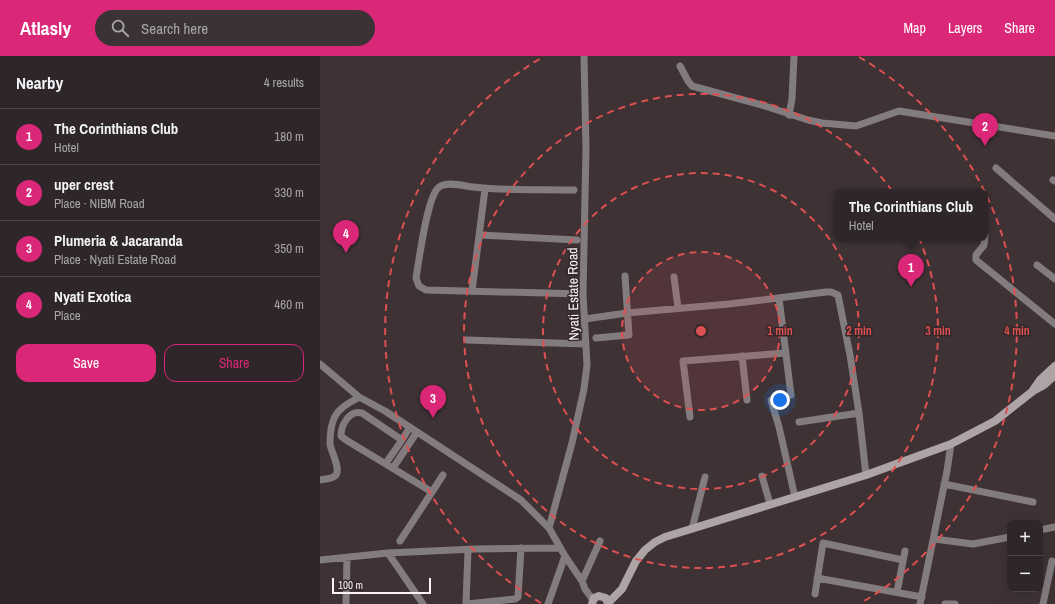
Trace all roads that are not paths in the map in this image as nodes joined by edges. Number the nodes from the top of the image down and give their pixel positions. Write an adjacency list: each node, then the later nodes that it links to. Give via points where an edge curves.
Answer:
1 (584, 56): 18 (street, Nyati Estate Road)
2 (794, 56): 4 (street)
3 (680, 66): 4 (street, via 692,86)
4 (789, 115): 5 (street, via 822,123 856,126 899,111)
5 (1055, 136)
6 (996, 168): 9 (street)
7 (485, 189): 8 (street); 10 (street); 17 (street, via 445,184 439,187 427,214 416,278 419,286 426,290)
8 (574, 190)
9 (1055, 219)
10 (479, 235): 11 (street); 17 (street)
11 (577, 240)
12 (984, 241): 23 (street, via 976,255 976,260)
13 (1037, 264): 16 (street)
14 (626, 276): 21 (street)
15 (674, 277): 20 (street)
16 (1055, 280)
17 (472, 291): 18 (street)
18 (584, 294): 22 (street, Nyati Estate Road)
19 (779, 298): 20 (street); 27 (street); 37 (street, via 831,292 838,295)
20 (678, 308): 21 (street)
21 (628, 313): 22 (street); 24 (street, via 629,335)
22 (585, 319): 26 (street, Nyati Estate Road)
23 (1055, 324)
24 (596, 338)
25 (467, 340): 26 (street)
26 (586, 344): 57 (street, Nyati Estate Road, via 584,389)
27 (785, 353): 28 (street); 33 (street)
28 (742, 356): 35 (street); 38 (street, via 683,361)
29 (320, 364): 34 (street)
30 (1055, 366): 32 (main road, via 1040,380)
31 (1055, 375): 32 (main road)
32 (1033, 391): 43 (main road, via 995,421)
33 (791, 395)
34 (359, 397): 40 (street); 50 (street, via 339,410 333,421 330,444 338,473 332,478)
35 (746, 400)
36 (771, 400): 53 (street)
37 (859, 413): 39 (street); 47 (street)
38 (690, 417)
39 (798, 422)
40 (410, 427): 41 (street); 42 (street)
41 (417, 432): 45 (street); 57 (street, via 521,500)
42 (402, 440): 44 (street); 44 (street, via 362,413 352,413 348,418 341,436)
43 (951, 444): 47 (main road); 51 (street)
44 (386, 463): 45 (street)
45 (393, 468): 52 (street)
46 (443, 475): 52 (street)
47 (866, 475): 53 (main road)
48 (762, 476): 55 (street)
49 (705, 477): 58 (street)
50 (320, 480)
51 (944, 484): 54 (street); 61 (street)
52 (432, 492): 62 (street)
53 (795, 497): 55 (main road)
54 (1033, 502)
55 (770, 504): 58 (main road)
56 (1055, 527): 59 (street)
57 (550, 528): 65 (street)
58 (692, 529): 80 (main road, via 665,537 645,550 636,560 622,589)
59 (1043, 529)
60 (1007, 538): 61 (street, via 973,544)
61 (934, 539): 78 (street)
62 (400, 541)
63 (600, 541): 75 (street)
64 (521, 548): 65 (street); 66 (street); 83 (street, via 518,597)
65 (560, 548): 69 (street)
66 (468, 550): 68 (street); 83 (street)
67 (905, 551): 72 (street)
68 (388, 553): 70 (street); 82 (street)
69 (565, 556): 75 (street); 84 (street)
70 (347, 558): 71 (street); 81 (street)
71 (320, 560)
72 (903, 560): 74 (street, via 823,543); 76 (street)
73 (1052, 560): 87 (street)
74 (817, 578): 76 (street); 77 (street)
75 (582, 581): 79 (street)
76 (897, 592): 78 (street)
77 (815, 594)
78 (921, 601)
79 (593, 602): 80 (main road, via 596,596 602,596)
80 (608, 603)
81 (346, 604)
82 (423, 604)
83 (467, 604)
84 (548, 604)
85 (945, 604): 86 (street)
86 (955, 604)
87 (1043, 604)

